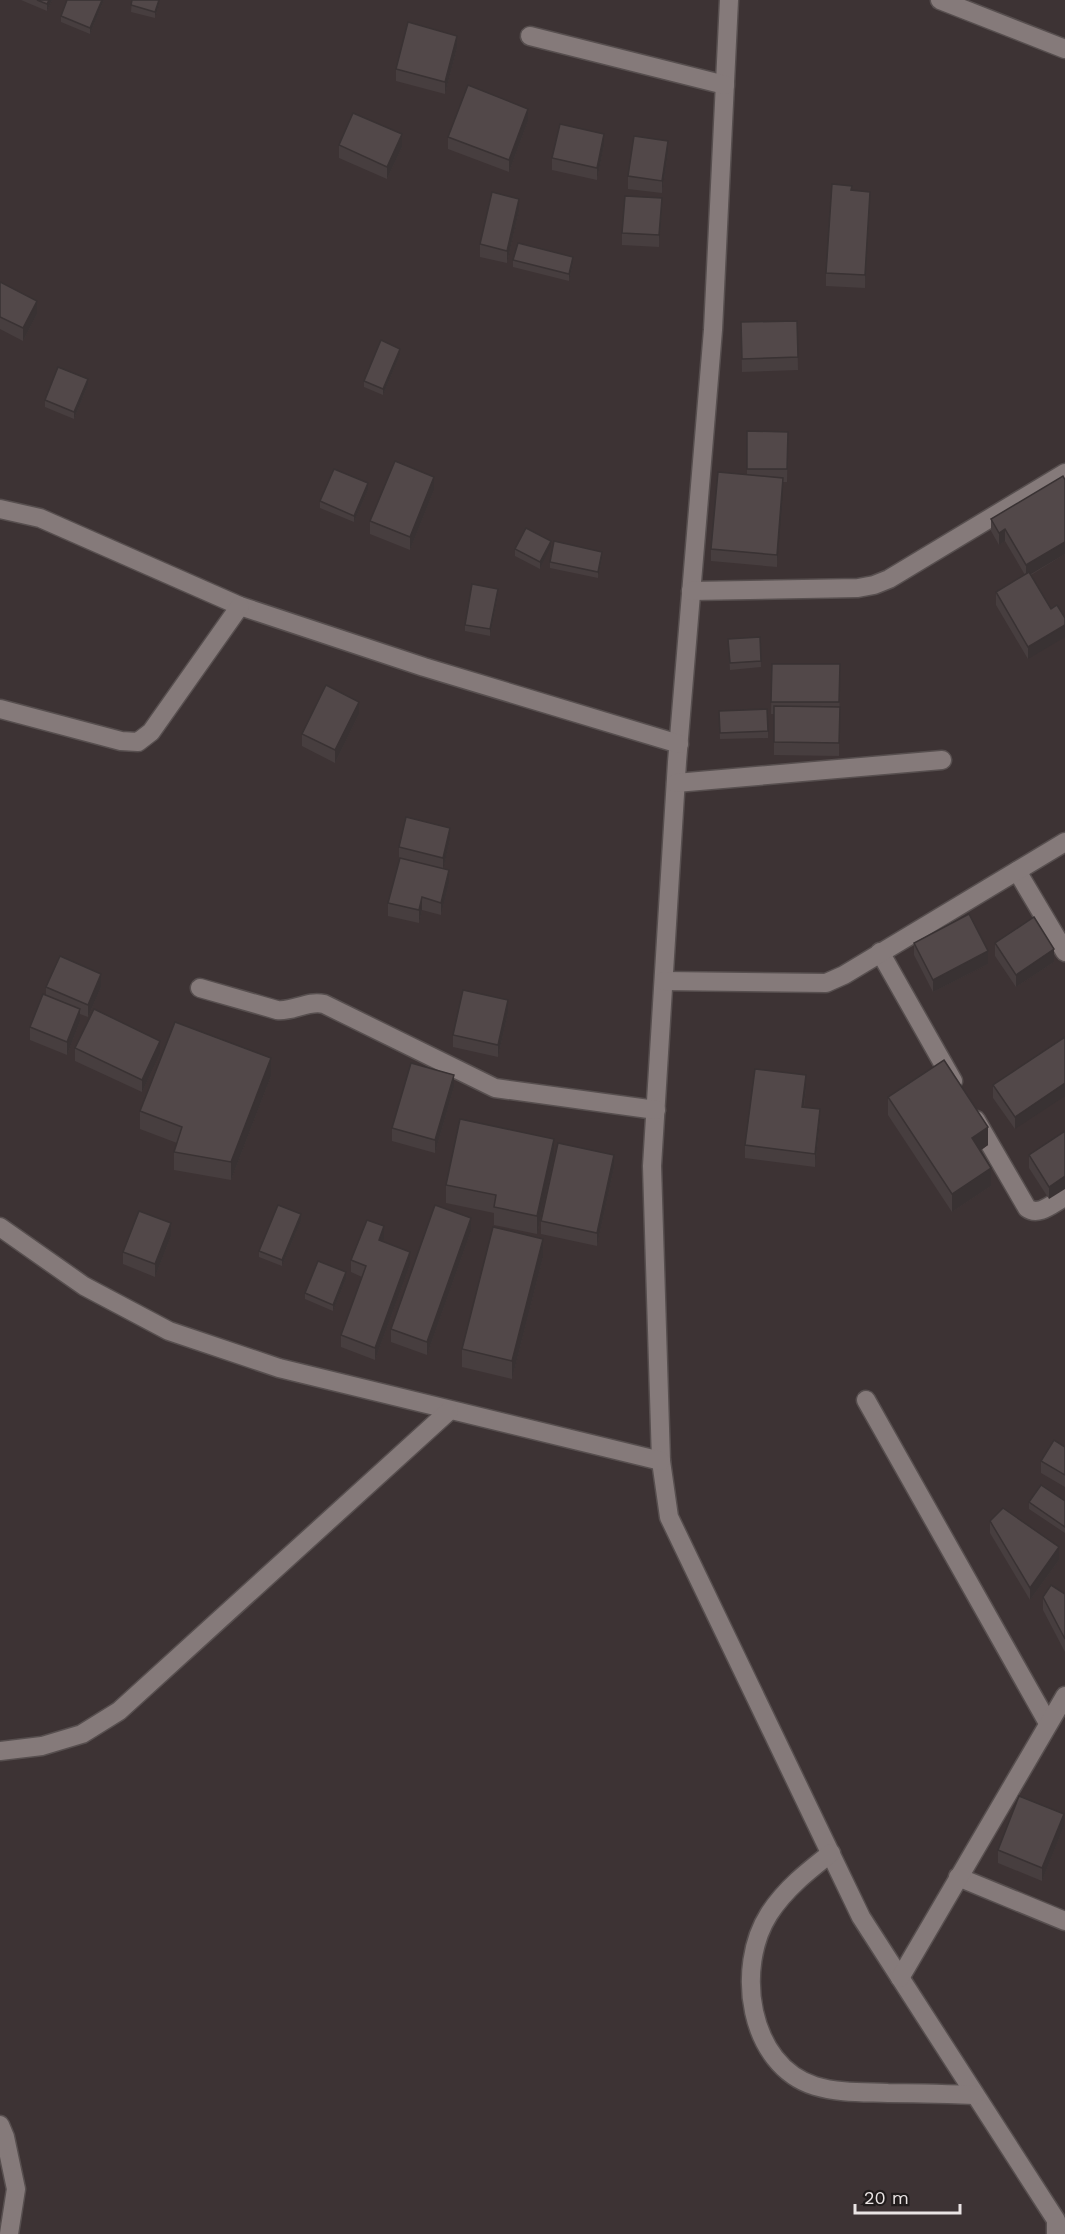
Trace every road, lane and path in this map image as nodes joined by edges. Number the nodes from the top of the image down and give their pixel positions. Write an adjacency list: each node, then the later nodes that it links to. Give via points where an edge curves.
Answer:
1 (729, 0): 5 (street)
2 (940, 0): 4 (street)
3 (530, 36): 5 (street)
4 (1065, 49)
5 (725, 85): 8 (street, via 713,330)
6 (1065, 473): 8 (street, via 874,585)
7 (0, 508): 9 (street, via 40,518)
8 (691, 591): 11 (street)
9 (240, 606): 10 (street, via 151,732 138,742); 11 (street, via 423,667)
10 (0, 709)
11 (679, 744): 13 (street)
12 (942, 760): 13 (street)
13 (676, 783): 18 (street)
14 (1065, 842): 15 (street)
15 (1017, 871): 16 (street); 17 (street)
16 (880, 952): 18 (street, via 826,983); 21 (street, via 1027,1208 1038,1212)
17 (1065, 952)
18 (664, 981): 20 (street)
19 (200, 988): 20 (street, via 277,1010 324,1004 495,1088)
20 (656, 1110): 25 (street, via 652,1166)
21 (1065, 1197)
22 (0, 1227): 24 (street, via 84,1286 169,1331 279,1368)
23 (866, 1400): 27 (street)
24 (449, 1411): 25 (street); 28 (street, via 119,1710 82,1734 42,1746)
25 (661, 1461): 29 (street, via 669,1517)
26 (1064, 1699): 27 (street)
27 (1048, 1723): 30 (street)
28 (0, 1750)
29 (831, 1853): 32 (street, via 861,1917); 33 (street, via 785,1893 768,1915 759,1939 752,1969 752,1999 757,2025 767,2046 795,2076 837,2091)
30 (958, 1877): 31 (street); 32 (street)
31 (1065, 1921)
32 (900, 1978): 33 (street)
33 (975, 2095): 36 (street, via 1056,2220)
34 (0, 2125): 35 (street, via 16,2189)
35 (9, 2234)
36 (1056, 2234)

